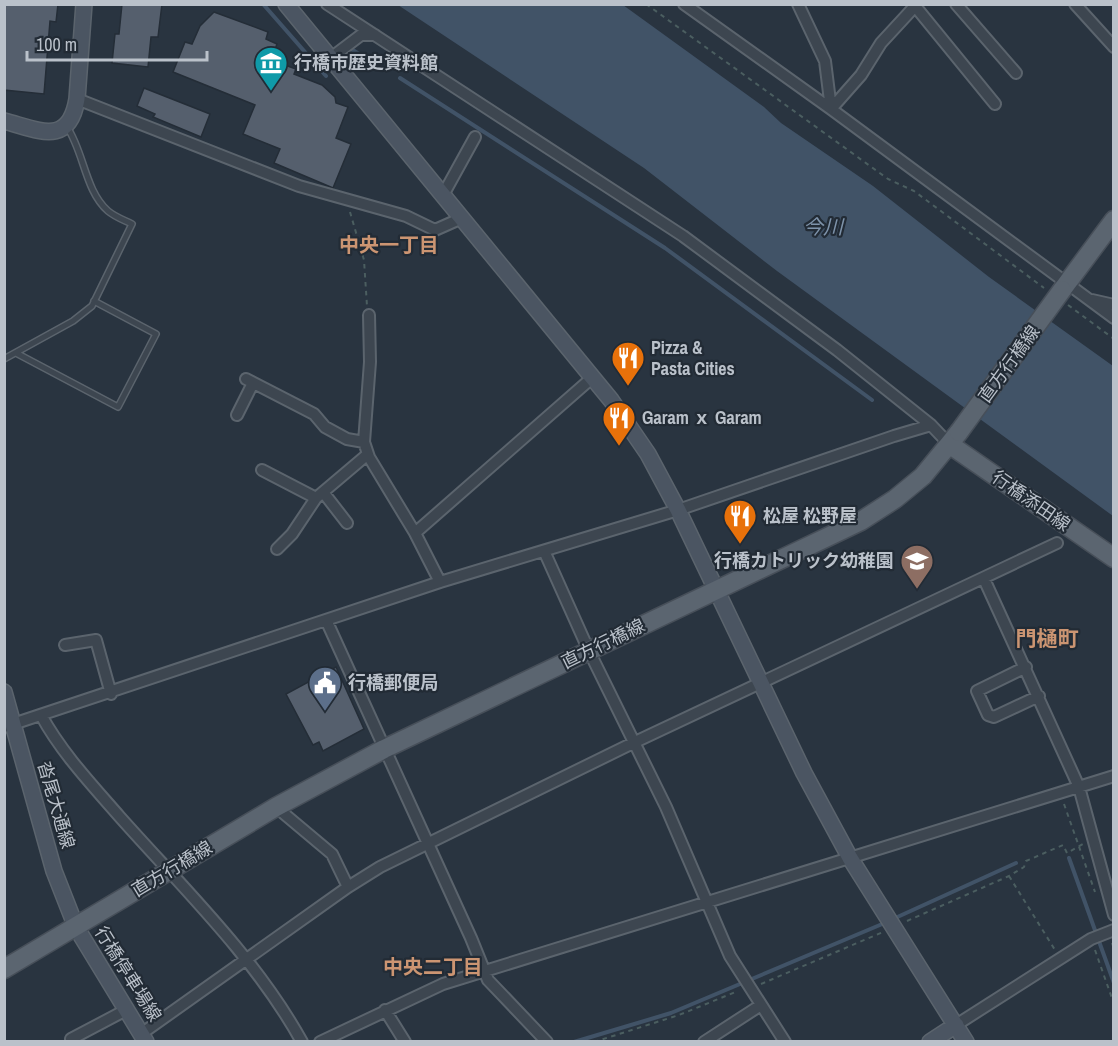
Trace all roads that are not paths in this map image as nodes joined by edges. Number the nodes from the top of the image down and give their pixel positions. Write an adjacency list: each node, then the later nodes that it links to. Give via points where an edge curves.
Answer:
1 (84, 4): 13 (street)
2 (286, 4): 11 (street)
3 (327, 4): 9 (street)
4 (684, 4): 15 (street)
5 (798, 4): 15 (street, via 825,61)
6 (956, 4): 12 (street)
7 (1075, 4): 10 (street)
8 (910, 7): 14 (street); 15 (street)
9 (375, 35): 11 (street, via 361,35); 32 (street, via 683,236)
10 (1113, 47)
11 (332, 57): 19 (street)
12 (1016, 73)
13 (77, 99): 17 (street); 20 (street, via 299,186 406,216 435,230)
14 (995, 104)
15 (831, 109): 22 (street)
16 (4, 121): 17 (street, via 44,131 56,132)
17 (67, 127): 24 (lane, via 106,210 132,224)
18 (474, 137): 19 (street)
19 (443, 195): 20 (street)
20 (462, 218): 30 (street)
21 (1113, 220): 22 (main road, 直方行橋線)
22 (1058, 290): 23 (street); 33 (main road, 直方行橋線, bridge)
23 (1088, 299): 25 (street); 27 (street)
24 (94, 301): 28 (lane, via 84,313); 28 (lane, via 156,334 118,406)
25 (1113, 305)
26 (369, 315): 34 (street)
27 (1113, 318)
28 (16, 353): 29 (lane)
29 (4, 359)
30 (592, 377): 38 (street, via 648,454); 40 (street)
31 (237, 415): 34 (street, via 250,381 314,414 325,427 347,439)
32 (931, 425): 33 (street); 38 (street)
33 (954, 438): 44 (main road, 行橋添田線); 47 (main road, 直方行橋線, via 923,476 896,499 861,521)
34 (364, 442): 35 (street)
35 (368, 454): 37 (street); 40 (street)
36 (262, 470): 37 (street)
37 (319, 495): 39 (street); 42 (street)
38 (678, 510): 43 (street); 47 (street)
39 (347, 523)
40 (415, 533): 46 (street)
41 (1057, 543): 45 (street)
42 (277, 549)
43 (545, 553): 46 (street); 50 (street)
44 (1113, 558)
45 (984, 579): 51 (street); 52 (street)
46 (440, 582): 48 (street)
47 (716, 590): 50 (main road, 直方行橋線); 52 (street)
48 (327, 622): 54 (street); 59 (street)
49 (65, 645): 54 (street, via 96,640)
50 (589, 651): 58 (street); 59 (main road, 直方行橋線)
51 (1026, 667): 55 (street); 55 (street, via 976,691 988,715 994,717)
52 (762, 684): 58 (street); 64 (street)
53 (4, 692): 57 (street, 沓尾大通線)
54 (111, 694): 56 (street)
55 (1039, 696): 61 (street)
56 (41, 715): 57 (street); 65 (street, via 97,791)
57 (9, 726): 69 (street, 沓尾大通線, via 54,871)
58 (633, 743): 63 (street); 67 (street)
59 (384, 749): 62 (main road, 直方行橋線); 63 (street)
60 (1113, 776): 61 (street)
61 (1079, 787): 64 (street); 68 (street)
62 (276, 807): 65 (main road, 直方行橋線); 66 (street, via 332,854)
63 (426, 843): 66 (street); 73 (street, via 471,938)
64 (850, 858): 67 (street); 77 (street)
65 (168, 871): 69 (main road, 直方行橋線); 71 (street)
66 (348, 887): 71 (street)
67 (707, 901): 73 (street); 74 (street, via 730,956)
68 (1113, 915)
69 (76, 927): 72 (main road, 直方行橋線); 75 (street, 行橋停車場線)
70 (1111, 931): 77 (street, via 1091,939)
71 (247, 960): 78 (street); 80 (street)
72 (4, 969)
73 (482, 971): 76 (street); 83 (street)
74 (761, 1005): 84 (street); 85 (street)
75 (126, 1010): 78 (street, 行橋停車場線); 79 (street)
76 (385, 1011): 81 (street); 82 (street)
77 (956, 1025): 86 (street); 87 (street)
78 (144, 1038)
79 (72, 1041)
80 (302, 1041)
81 (320, 1041)
82 (405, 1041)
83 (547, 1041)
84 (704, 1041)
85 (785, 1041)
86 (930, 1041)
87 (966, 1041)

